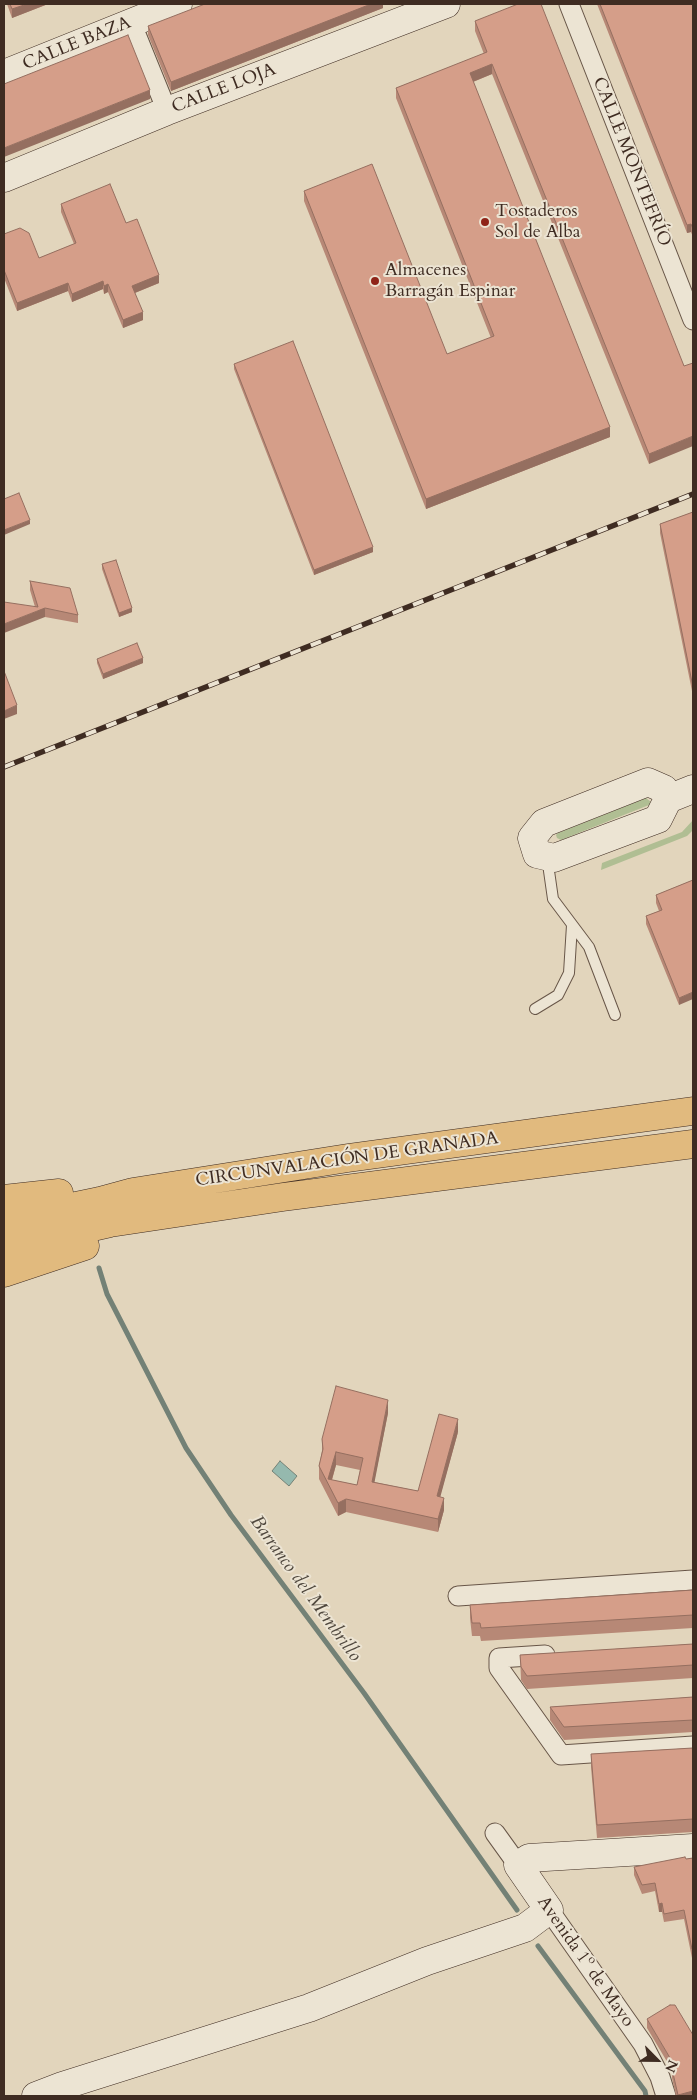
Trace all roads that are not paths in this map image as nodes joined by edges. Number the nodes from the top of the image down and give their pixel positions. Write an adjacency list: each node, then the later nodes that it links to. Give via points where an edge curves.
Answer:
1 (178, 4): 5 (street, CALLE BAZA)
2 (446, 4): 4 (street, CALLE LOJA)
3 (568, 4): 9 (street, CALLE MONTEFRÍO)
4 (400, 12): 7 (street, CALLE LOJA)
5 (131, 22): 6 (street, CALLE BAZA); 7 (street)
6 (4, 74)
7 (167, 111): 8 (street, CALLE LOJA)
8 (4, 178)
9 (693, 320)
10 (693, 777): 12 (street)
11 (693, 789): 12 (street)
12 (666, 794): 13 (street, via 658,819 554,858); 13 (street, via 648,782 544,823 532,838 537,854)
13 (546, 856): 14 (lane, via 553,900)
14 (572, 925): 15 (lane, via 569,973 558,995); 16 (lane, via 588,947)
15 (535, 1009)
16 (615, 1015)
17 (693, 1111): 20 (highway, CIRCUNVALACIÓN DE GRANADA, via 348,1158)
18 (693, 1144): 19 (highway, CIRCUNVALACIÓN DE GRANADA)
19 (323, 1191): 23 (highway, CIRCUNVALACIÓN DE GRANADA, via 110,1223); 24 (highway, via 283,1209 127,1235 79,1247)
20 (133, 1192): 21 (highway, via 97,1188); 22 (highway, CIRCUNVALACIÓN DE GRANADA)
21 (4, 1200)
22 (4, 1221)
23 (4, 1246)
24 (4, 1273)
25 (693, 1580): 26 (street)
26 (458, 1596)
27 (567, 1653): 28 (street, via 499,1658 499,1668 561,1755)
28 (693, 1746)
29 (495, 1833): 31 (street, Avenida 1º de Mayo)
30 (693, 1848): 31 (street, via 529,1858)
31 (518, 1865): 32 (street, Avenida 1º de Mayo)
32 (549, 1910): 33 (street, via 524,1928 427,1961 309,2008); 34 (street, Avenida 1º de Mayo, via 643,2044 660,2076)
33 (36, 2096)
34 (666, 2096)

